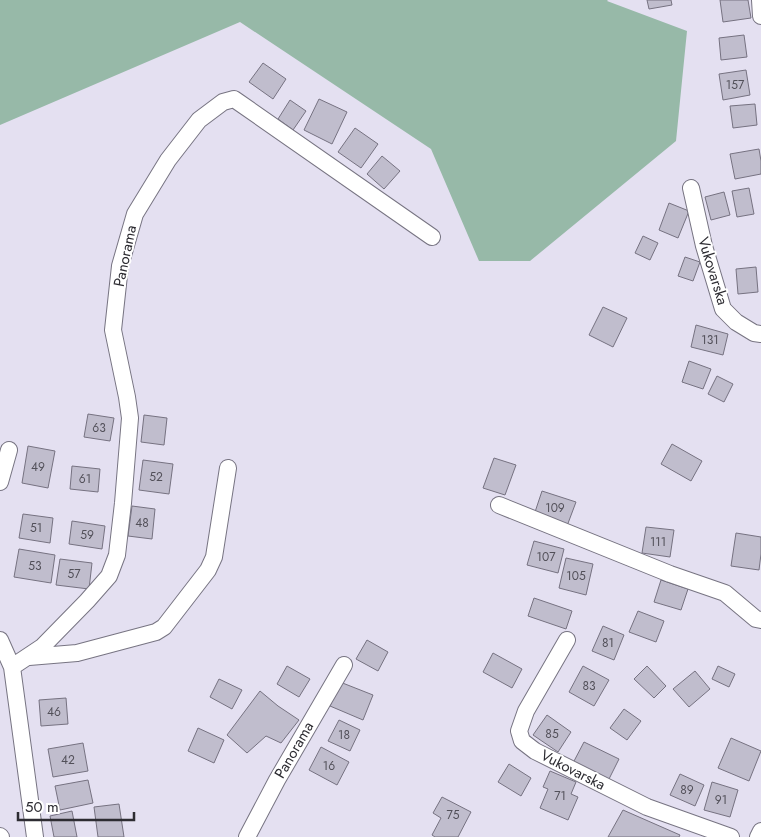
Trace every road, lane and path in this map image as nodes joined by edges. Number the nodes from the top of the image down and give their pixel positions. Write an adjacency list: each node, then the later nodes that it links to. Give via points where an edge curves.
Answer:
1 (760, 0): 2 (street)
2 (761, 16)
3 (691, 188): 5 (street, Vukovarska, via 723,309 736,322)
4 (432, 237): 13 (street, Panorama, via 234,99 223,102 199,120 168,160 135,214 120,266 114,330 130,418 117,555 109,576 87,602 42,648)
5 (761, 334)
6 (9, 450): 8 (street)
7 (228, 468): 13 (street, Panorama, via 214,557 208,570 164,627 77,653)
8 (0, 482)
9 (499, 505): 10 (street, via 670,574 726,593)
10 (761, 620)
11 (0, 640): 15 (street)
12 (567, 640): 19 (street, Vukovarska, via 526,711 519,731 522,741 542,755 647,807)
13 (28, 657): 15 (street, Panorama)
14 (344, 665): 18 (street, Panorama)
15 (12, 667): 17 (street)
16 (761, 831): 20 (street)
17 (34, 837)
18 (246, 837)
19 (731, 837)
20 (758, 837)

